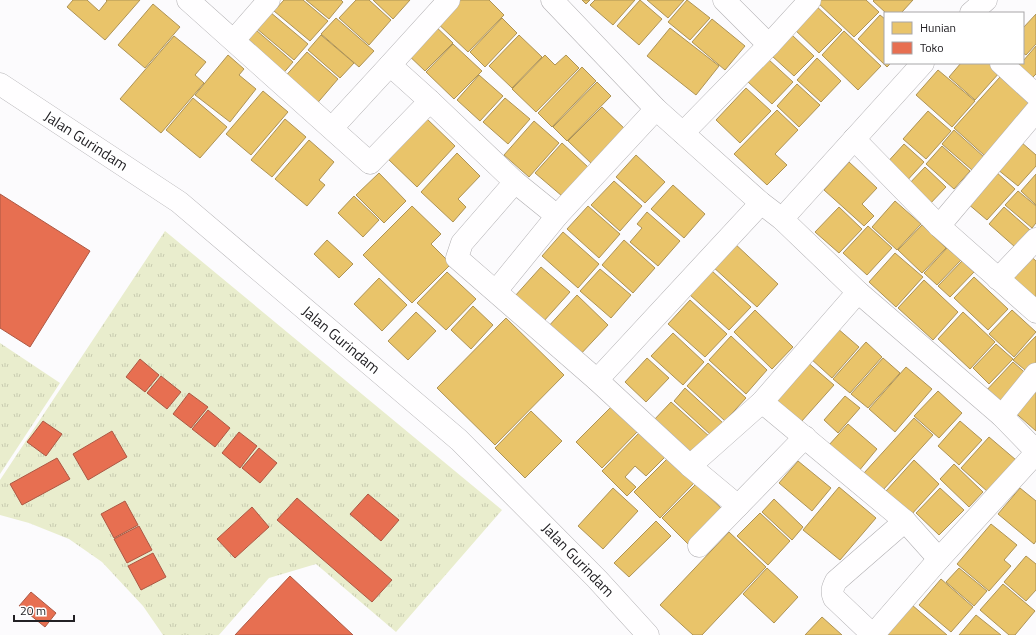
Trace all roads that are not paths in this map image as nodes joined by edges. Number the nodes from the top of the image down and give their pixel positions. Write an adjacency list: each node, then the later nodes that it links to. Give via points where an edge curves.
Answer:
1 (188, 0): 9 (street)
2 (269, 0): 9 (street)
3 (449, 0): 13 (street)
4 (552, 0): 17 (street)
5 (724, 0): 10 (street)
6 (810, 0): 10 (street)
7 (986, 0): 8 (street)
8 (972, 12)
9 (234, 40): 19 (street)
10 (769, 44): 20 (street)
11 (922, 64): 21 (street)
12 (1002, 64): 15 (street)
13 (390, 65): 16 (street); 19 (street)
14 (0, 84): 43 (street, Jalan Gurindam, via 179,202 459,440 597,579)
15 (1036, 95)
16 (430, 101): 19 (street, via 370,163); 22 (street)
17 (656, 109): 20 (street); 24 (street)
18 (1036, 111): 26 (street)
19 (332, 128)
20 (683, 133): 23 (street)
21 (854, 139): 25 (street); 26 (street)
22 (516, 182): 24 (street); 29 (street, via 462,243 457,257)
23 (761, 203): 25 (street); 33 (street)
24 (557, 216): 29 (street)
25 (782, 219): 30 (street)
26 (939, 226): 28 (street)
27 (1036, 239): 28 (street)
28 (998, 279): 31 (street)
29 (496, 291): 33 (street)
30 (858, 292): 34 (street); 35 (street)
31 (1036, 312)
32 (1036, 374): 35 (street)
33 (597, 380): 38 (street)
34 (762, 402): 36 (street); 38 (street)
35 (1002, 416): 37 (street)
36 (805, 437): 39 (street); 40 (street)
37 (1036, 452): 42 (street)
38 (690, 466): 39 (street)
39 (738, 506): 41 (street)
40 (905, 521): 42 (street); 44 (street, via 833,586 834,598)
41 (699, 546)
42 (939, 559): 44 (street)
43 (648, 635)
44 (873, 635)

